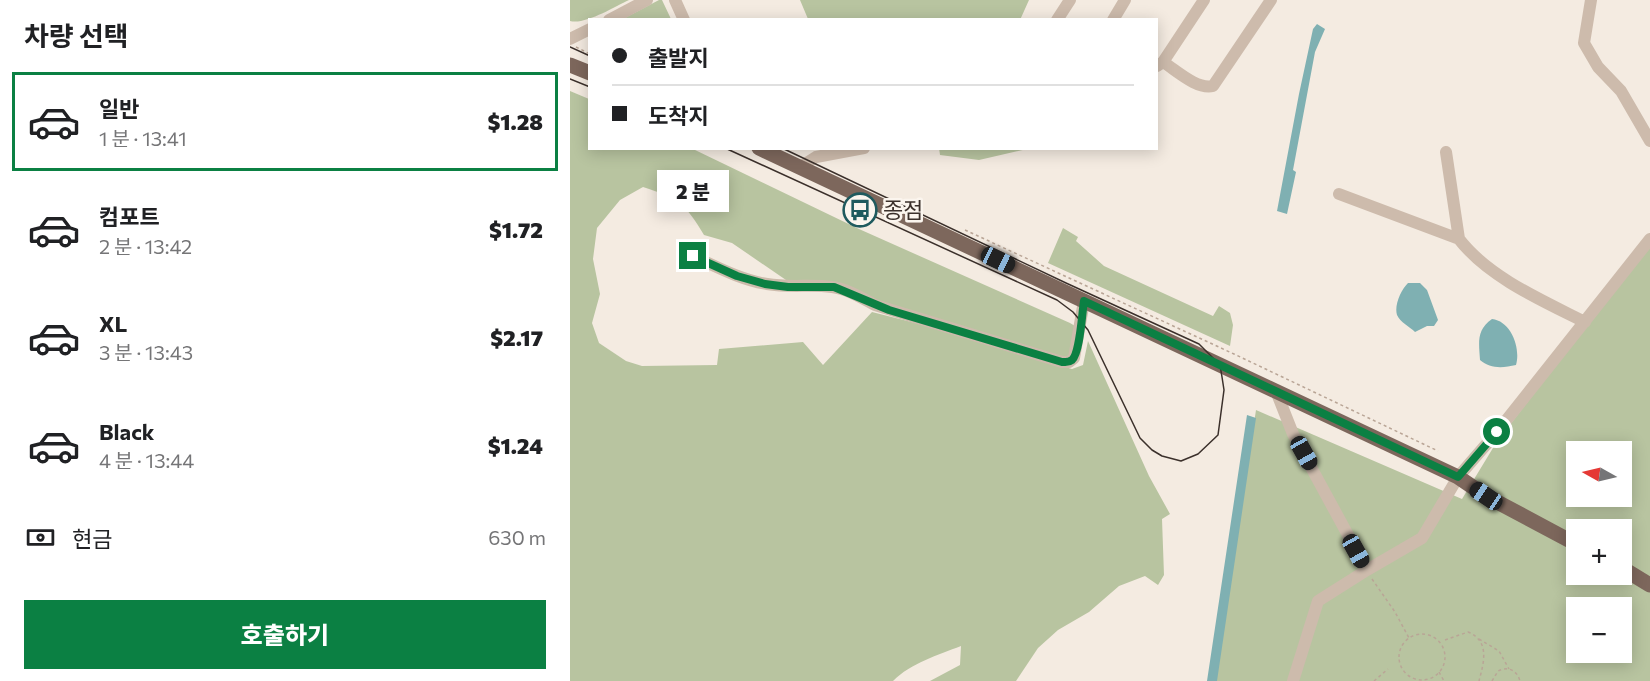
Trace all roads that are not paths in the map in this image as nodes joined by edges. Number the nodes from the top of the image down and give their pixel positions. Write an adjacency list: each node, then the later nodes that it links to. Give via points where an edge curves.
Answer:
1 (647, 0): 8 (street)
2 (675, 0): 9 (street)
3 (1070, 0): 10 (street)
4 (1125, 0): 11 (street)
5 (1204, 0): 14 (street)
6 (1270, 0): 14 (street, via 1213,86 1200,86)
7 (1591, 0): 17 (street, via 1584,43 1598,67 1621,91)
8 (613, 18)
9 (683, 18)
10 (1058, 18)
11 (1114, 18)
12 (588, 30): 13 (street)
13 (570, 39)
14 (1160, 64)
15 (570, 65): 16 (main road)
16 (588, 72)
17 (1650, 141)
18 (763, 150): 22 (main road)
19 (845, 150): 21 (street)
20 (1446, 152): 24 (street)
21 (813, 153): 22 (street)
22 (800, 167): 27 (main road)
23 (1339, 194): 24 (street)
24 (1459, 239): 28 (street, via 1469,252 1521,290)
25 (1650, 239): 28 (street)
26 (693, 256): 27 (street, via 765,284 834,287 885,308 1062,362 1074,358)
27 (1084, 301): 29 (main road)
28 (1585, 322): 30 (street)
29 (1276, 391): 30 (main road); 32 (street, via 1293,434)
30 (1458, 477): 31 (main road); 32 (street, via 1422,538)
31 (1566, 539)
32 (1367, 570): 35 (street, via 1318,601)
33 (1632, 574): 34 (main road)
34 (1650, 585)
35 (1293, 681)

